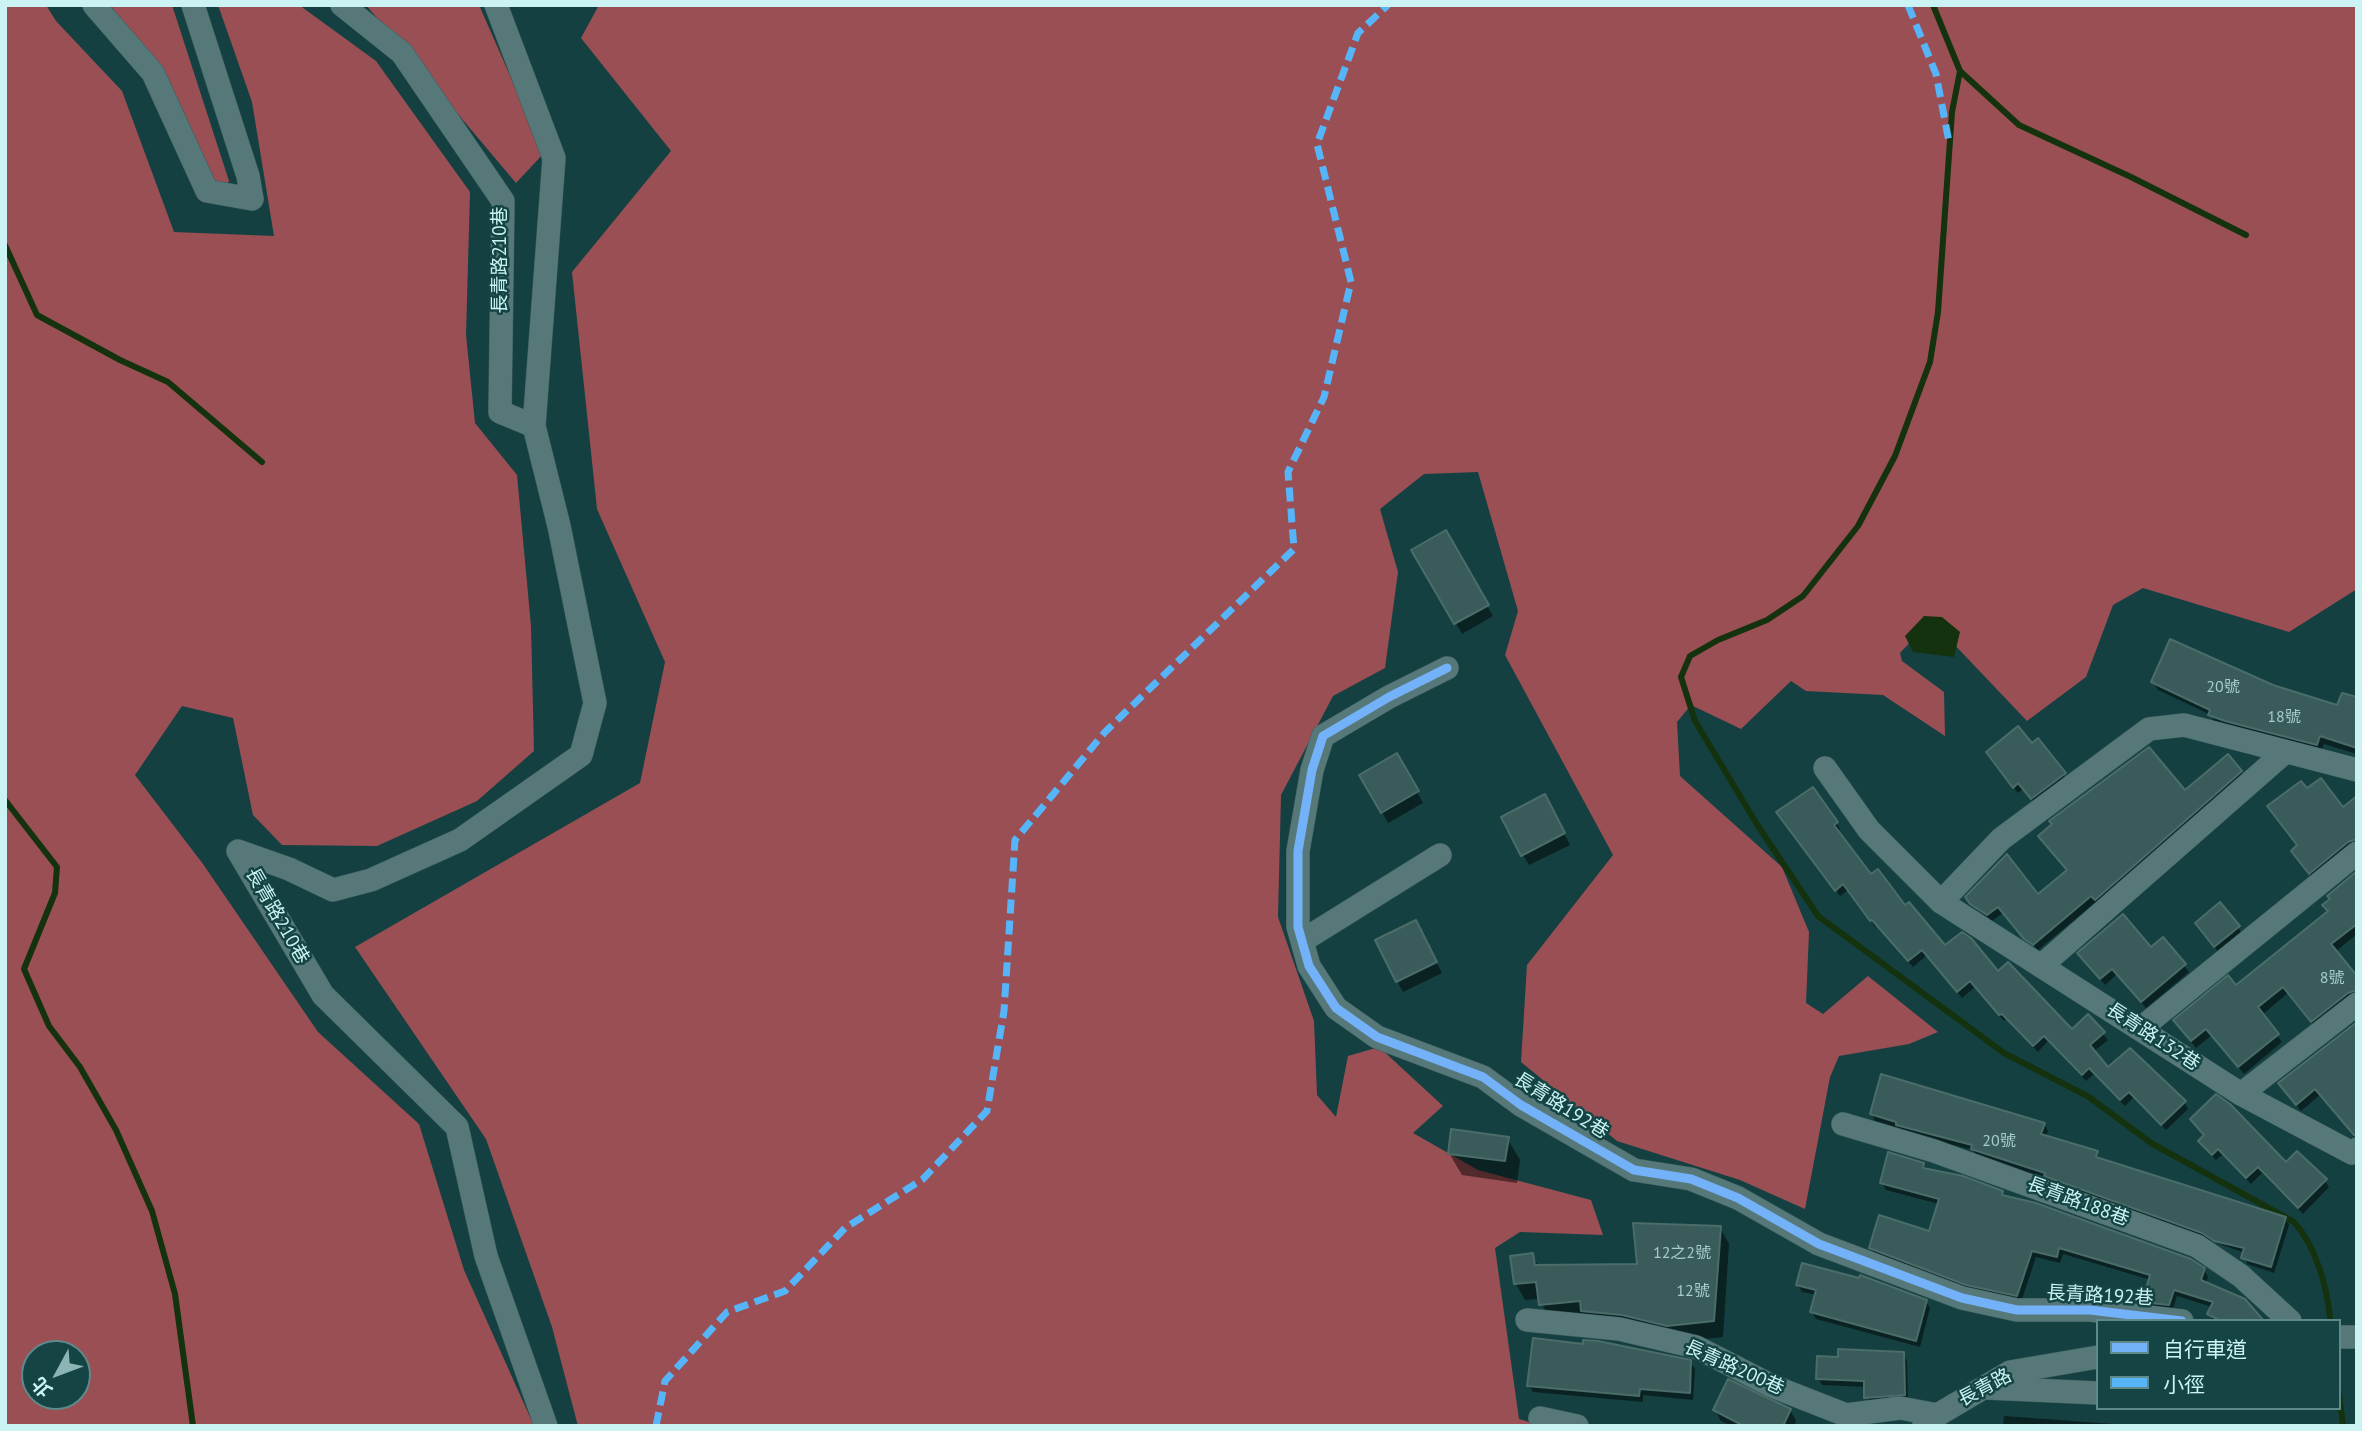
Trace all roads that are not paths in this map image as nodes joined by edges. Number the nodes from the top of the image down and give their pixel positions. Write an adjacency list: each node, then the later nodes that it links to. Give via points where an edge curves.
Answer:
1 (94, 5): 2 (street, via 153,73 207,191 251,199 248,176)
2 (193, 5)
3 (342, 5): 5 (street, 長青路210巷, via 402,53 503,201 500,412)
4 (496, 5): 5 (street, 長青路210巷, via 554,158)
5 (534, 426): 28 (street, 長青路210巷, via 595,703 581,755 460,839 371,880 333,890 238,851 323,995 457,1127 486,1256)
6 (1447, 668): 13 (street, 長青路192巷, via 1323,736 1312,770 1298,851 1298,927)
7 (2285, 752): 9 (street); 12 (street, via 2184,725 2149,729 2001,839); 14 (street)
8 (1825, 768): 12 (street, 長青路132巷, via 1869,830)
9 (2357, 770)
10 (2357, 853): 16 (street)
11 (1440, 855): 13 (street)
12 (1941, 902): 14 (street, 長青路132巷)
13 (1303, 941): 20 (street, 長青路192巷, via 1309,966 1336,1008 1377,1037 1483,1077 1521,1105 1634,1170 1691,1179 1738,1198 1819,1244 1962,1298 2017,1310 2090,1310)
14 (2041, 966): 16 (street, 長青路132巷)
15 (2357, 1004): 17 (street)
16 (2140, 1029): 17 (street, 長青路132巷)
17 (2241, 1094): 19 (street, 長青路132巷, via 2352,1153)
18 (1843, 1124): 21 (street, 長青路188巷, via 1957,1159 2197,1246 2241,1276)
19 (2357, 1149)
20 (2165, 1319)
21 (2288, 1319)
22 (1527, 1320): 27 (street, 長青路200巷, via 1619,1329 1696,1348 1772,1386 1846,1415 1900,1408)
23 (2096, 1357): 24 (street, 長青路, via 2010,1372)
24 (1987, 1388): 25 (street); 27 (street, 長青路)
25 (2096, 1392)
26 (1541, 1418): 29 (street)
27 (1928, 1420)
28 (546, 1426)
29 (1577, 1426)

